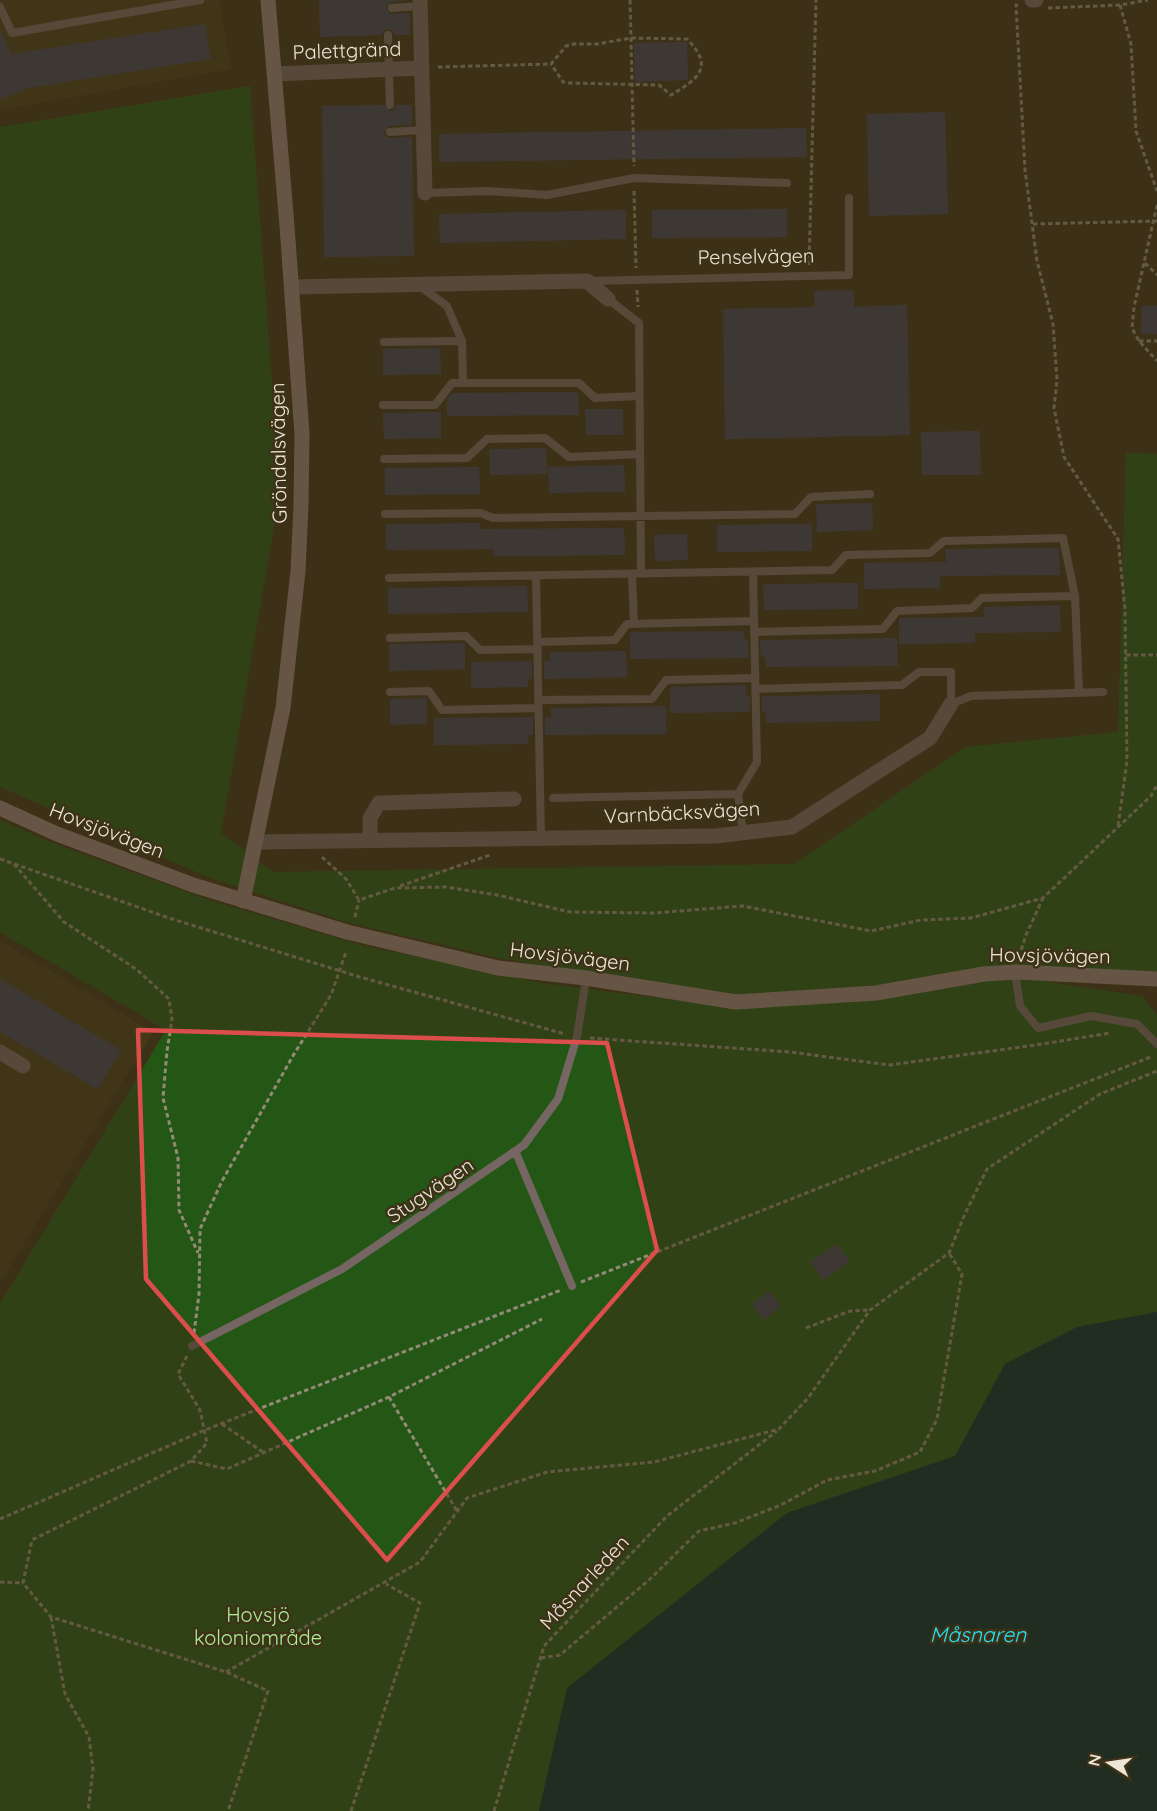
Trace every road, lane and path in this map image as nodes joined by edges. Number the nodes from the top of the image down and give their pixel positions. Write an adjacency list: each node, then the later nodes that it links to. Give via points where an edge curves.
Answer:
1 (200, 0): 9 (lane, via 12,33)
2 (268, 0): 16 (street, Gröndalsvägen)
3 (630, 0): 12 (path)
4 (816, 0): 31 (path)
5 (1148, 0): 8 (path)
6 (420, 3): 10 (lane); 14 (street)
7 (1033, 4): 8 (path); 28 (path, via 1016,5 1025,171)
8 (1120, 5): 23 (path, via 1131,45 1136,131)
9 (0, 7)
10 (392, 8)
11 (388, 35): 15 (lane)
12 (631, 38): 13 (path, via 566,46); 17 (path); 17 (path, via 687,39 699,51 701,65 695,80 671,94 660,86)
13 (551, 64): 14 (path); 17 (path, via 563,82 569,84)
14 (421, 68): 15 (street, Palettgränd); 19 (street)
15 (389, 69): 16 (street, Palettgränd); 18 (lane)
16 (274, 74): 35 (street, Gröndalsvägen)
17 (631, 85): 21 (path)
18 (390, 105)
19 (423, 130): 20 (lane); 24 (street)
20 (390, 132)
21 (634, 178): 22 (lane); 24 (lane, via 547,195 489,191); 32 (path)
22 (787, 183)
23 (1157, 191)
24 (425, 193)
25 (849, 198): 31 (lane, Penselvägen, via 849,275)
26 (1157, 205): 27 (path)
27 (1155, 221): 28 (path); 29 (path)
28 (1032, 224): 62 (path, via 1053,324 1057,380 1054,408 1064,458 1118,539)
29 (1145, 263): 30 (path); 39 (path, via 1132,328)
30 (1157, 275)
31 (808, 276): 32 (lane, Penselvägen)
32 (637, 280): 33 (lane, Penselvägen); 37 (path)
33 (587, 281): 34 (street, Penselvägen); 36 (street)
34 (418, 284): 35 (street, Penselvägen); 38 (lane, via 447,306)
35 (292, 287): 81 (street, Gröndalsvägen, via 302,434 298,571 283,708)
36 (608, 299): 37 (lane)
37 (639, 323): 44 (lane)
38 (462, 341): 41 (lane); 43 (lane)
39 (1139, 341): 40 (path); 42 (path)
40 (1157, 341)
41 (384, 342)
42 (1157, 361)
43 (463, 383): 44 (lane, via 579,383 596,398); 45 (lane, via 452,383 435,405)
44 (639, 396): 46 (lane)
45 (383, 405)
46 (640, 454): 47 (lane, via 569,457 545,438 487,439 467,458); 50 (lane)
47 (384, 459)
48 (870, 494): 50 (lane, via 811,497 795,514)
49 (385, 514): 50 (lane, via 481,513 493,518)
50 (640, 516): 53 (lane)
51 (753, 572): 53 (lane); 56 (lane, via 832,570 846,555 930,553 944,541 1063,537); 57 (lane)
52 (632, 574): 53 (lane); 54 (lane); 58 (lane)
53 (641, 574)
54 (536, 576): 55 (lane); 61 (lane)
55 (390, 578)
56 (1075, 596): 59 (lane, via 982,598 972,608 897,611 883,629); 68 (lane)
57 (754, 621): 58 (lane); 59 (lane)
58 (634, 624): 61 (lane, via 627,624 615,640)
59 (754, 632): 64 (lane)
60 (390, 638): 61 (lane, via 466,636 480,650)
61 (538, 645): 69 (lane)
62 (1125, 655): 63 (path); 76 (path, via 1127,761)
63 (1157, 655)
64 (755, 678): 65 (lane); 69 (lane, via 666,680 651,699)
65 (756, 689): 70 (lane, via 902,685 919,672 951,672); 72 (lane, via 757,762)
66 (390, 692): 69 (lane, via 429,691 442,710)
67 (1103, 692): 68 (lane)
68 (1079, 693): 70 (lane, via 971,696)
69 (538, 704): 78 (lane)
70 (951, 704): 77 (street, Varnbäcksvägen, via 930,738 792,827)
71 (1157, 785): 76 (path, via 1151,796)
72 (738, 794): 73 (lane); 77 (lane)
73 (553, 798)
74 (514, 799): 79 (street, via 379,803 370,818)
75 (0, 808): 87 (street, Hovsjövägen, via 78,842)
76 (1118, 826): 85 (path)
77 (743, 832): 78 (street, Varnbäcksvägen, via 716,836)
78 (541, 838): 79 (street, Varnbäcksvägen)
79 (370, 840): 80 (street, Varnbäcksvägen)
80 (311, 841): 81 (street, Varnbäcksvägen); 86 (path, via 326,863 346,879)
81 (256, 842): 87 (street, Gröndalsvägen)
82 (496, 853): 84 (path)
83 (14, 864): 99 (path, via 64,922 136,969 169,999 172,1020 163,1098 178,1158 178,1210)
84 (395, 888): 85 (path, via 446,887 570,912 654,913 743,906 871,931 921,920 971,918); 86 (path)
85 (1043, 898): 90 (path)
86 (359, 900): 88 (path)
87 (243, 901): 91 (street, Hovsjövägen, via 347,932 498,968)
88 (355, 917)
89 (346, 952): 99 (path, via 331,994 222,1181 200,1229)
90 (1015, 972): 91 (street, Hovsjövägen, via 876,993 736,1002); 92 (street, Hovsjövägen); 93 (lane, via 1020,1006 1038,1028 1091,1016 1137,1024)
91 (585, 978): 97 (lane, Stugvägen, via 577,1037 558,1099)
92 (1157, 979)
93 (1157, 1044)
94 (0, 1052): 95 (street)
95 (23, 1066)
96 (1157, 1071): 98 (path, via 1100,1094 987,1168)
97 (516, 1153): 100 (lane); 104 (lane, Stugvägen, via 342,1269)
98 (949, 1254): 101 (path); 115 (path, via 962,1274 937,1419 920,1452 875,1471 827,1480 781,1505 735,1523 699,1531 649,1580 560,1655)
99 (199, 1255): 104 (path)
100 (572, 1286)
101 (870, 1310): 103 (path, via 850,1311); 107 (path, Måsnarleden, via 808,1398)
102 (542, 1319): 105 (path)
103 (806, 1328)
104 (192, 1346): 109 (path, via 178,1374 200,1410 207,1443)
105 (389, 1397): 108 (path); 110 (path)
106 (222, 1424): 108 (path)
107 (779, 1429): 110 (path, via 654,1462 547,1472 467,1498); 115 (path, Måsnarleden, via 667,1516 544,1646)
108 (264, 1452): 109 (path, via 227,1469)
109 (191, 1461): 112 (path, via 32,1540)
110 (457, 1511): 113 (path, via 420,1562)
111 (0, 1582): 112 (path)
112 (23, 1583): 114 (path)
113 (385, 1584): 116 (path); 119 (path, via 420,1602)
114 (51, 1617): 116 (path); 117 (path, via 65,1694 90,1737 93,1770)
115 (540, 1658): 120 (path, Måsnarleden)
116 (226, 1672): 118 (path, via 268,1691)
117 (88, 1811)
118 (228, 1811)
119 (351, 1811)
120 (494, 1811)

